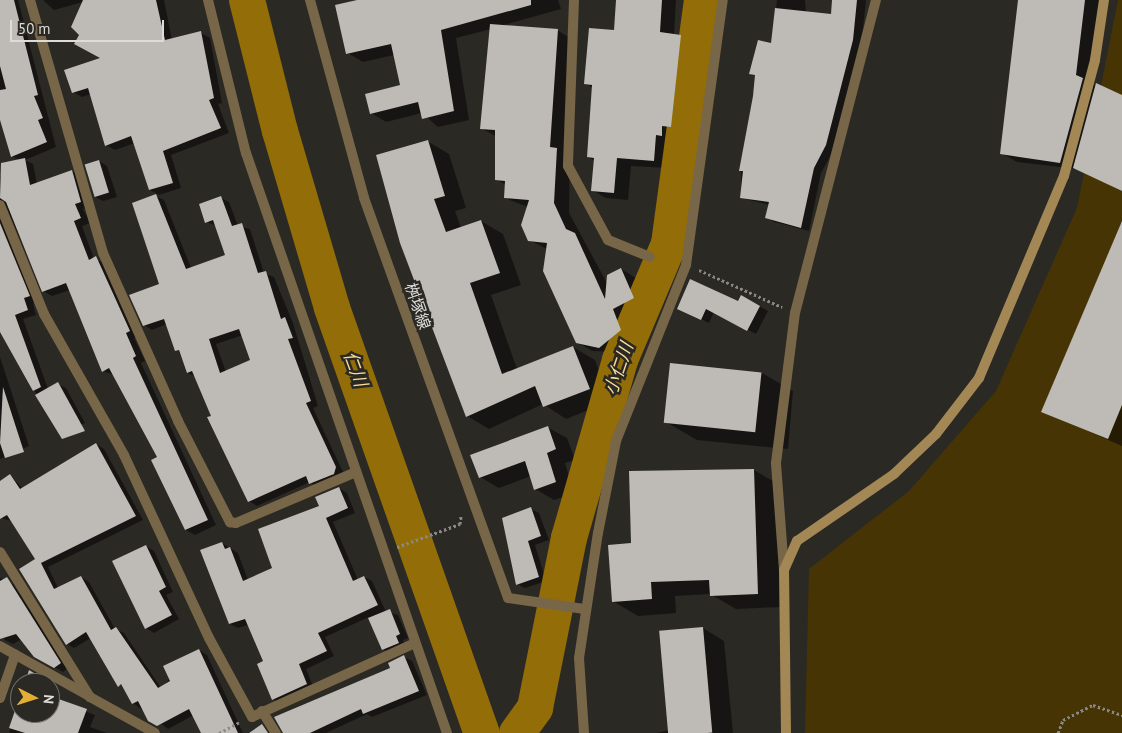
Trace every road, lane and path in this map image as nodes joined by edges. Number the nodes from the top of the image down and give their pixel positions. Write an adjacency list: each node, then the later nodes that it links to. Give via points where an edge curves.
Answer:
1 (30, 0): 12 (street, via 103,253 178,421 230,522 236,523)
2 (208, 0): 12 (street, via 246,153)
3 (310, 0): 17 (street, 桝塚線, via 364,198 465,486 508,598)
4 (574, 0): 9 (street, via 568,166 608,240)
5 (723, 0): 17 (street, via 686,265 616,441)
6 (876, 0): 16 (street, via 795,313 776,464)
7 (1104, 0): 16 (street, via 1095,60 1064,176 979,378 936,434 894,474 798,541)
8 (0, 204): 23 (street, via 44,314 124,455 209,638 252,717)
9 (650, 257)
10 (710, 275): 11 (path)
11 (776, 304)
12 (356, 472): 18 (street)
13 (460, 524): 14 (path)
14 (397, 547)
15 (0, 552): 21 (street)
16 (784, 570): 31 (street)
17 (580, 608): 30 (street, via 579,658)
18 (415, 643): 23 (street); 29 (street)
19 (0, 646): 20 (street)
20 (14, 655): 21 (street); 22 (street)
21 (90, 696): 26 (street)
22 (0, 698)
23 (262, 711): 28 (street)
24 (1122, 715): 32 (path, via 1093,705 1063,720)
25 (247, 719): 27 (path)
26 (155, 733)
27 (219, 733)
28 (276, 733)
29 (447, 733)
30 (584, 733)
31 (786, 733)
32 (1058, 733)

